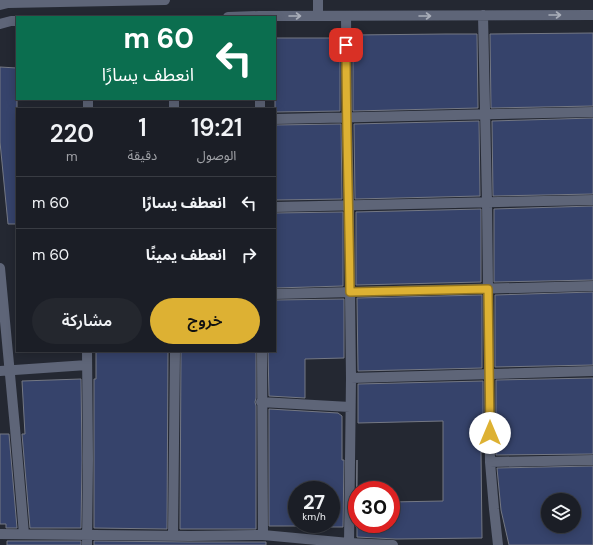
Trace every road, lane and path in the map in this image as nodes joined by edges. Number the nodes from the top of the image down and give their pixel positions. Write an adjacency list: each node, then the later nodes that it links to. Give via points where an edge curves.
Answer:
1 (165, 0): 3 (street)
2 (318, 0): 7 (street)
3 (0, 5)
4 (484, 15): 5 (street, one-way to 5); 8 (street, one-way to 4); 13 (street)
5 (593, 15)
6 (259, 16): 7 (street, one-way to 7)
7 (318, 16): 8 (street)
8 (346, 16): 14 (street)
9 (0, 19): 10 (street)
10 (14, 21): 11 (street)
11 (0, 24)
12 (593, 112): 13 (street)
13 (485, 114): 14 (street); 17 (street)
14 (347, 118): 15 (street); 18 (street)
15 (276, 119)
16 (593, 200): 17 (street)
17 (487, 202): 18 (street); 22 (street)
18 (349, 206): 19 (street); 23 (street)
19 (276, 207)
20 (0, 268): 29 (street)
21 (593, 286): 22 (street)
22 (488, 289): 23 (street); 31 (street)
23 (350, 292): 24 (street); 32 (street)
24 (276, 294)
25 (87, 352): 28 (street)
26 (175, 352): 40 (street)
27 (262, 352): 33 (street)
28 (87, 365): 29 (street); 41 (street)
29 (5, 371): 38 (street)
30 (593, 371): 31 (street)
31 (490, 374): 32 (street); 36 (street)
32 (351, 378): 34 (street)
33 (261, 402): 34 (street); 39 (street)
34 (350, 407): 44 (street)
35 (593, 460): 36 (street)
36 (490, 462): 47 (street)
37 (0, 534): 38 (street)
38 (24, 534): 41 (street)
39 (263, 535): 42 (street); 43 (street)
40 (173, 536): 41 (street); 42 (street)
41 (87, 540)
42 (190, 540)
43 (276, 540): 44 (street)
44 (349, 544): 45 (street)
45 (392, 545)
46 (490, 545): 47 (street)
47 (498, 545)

